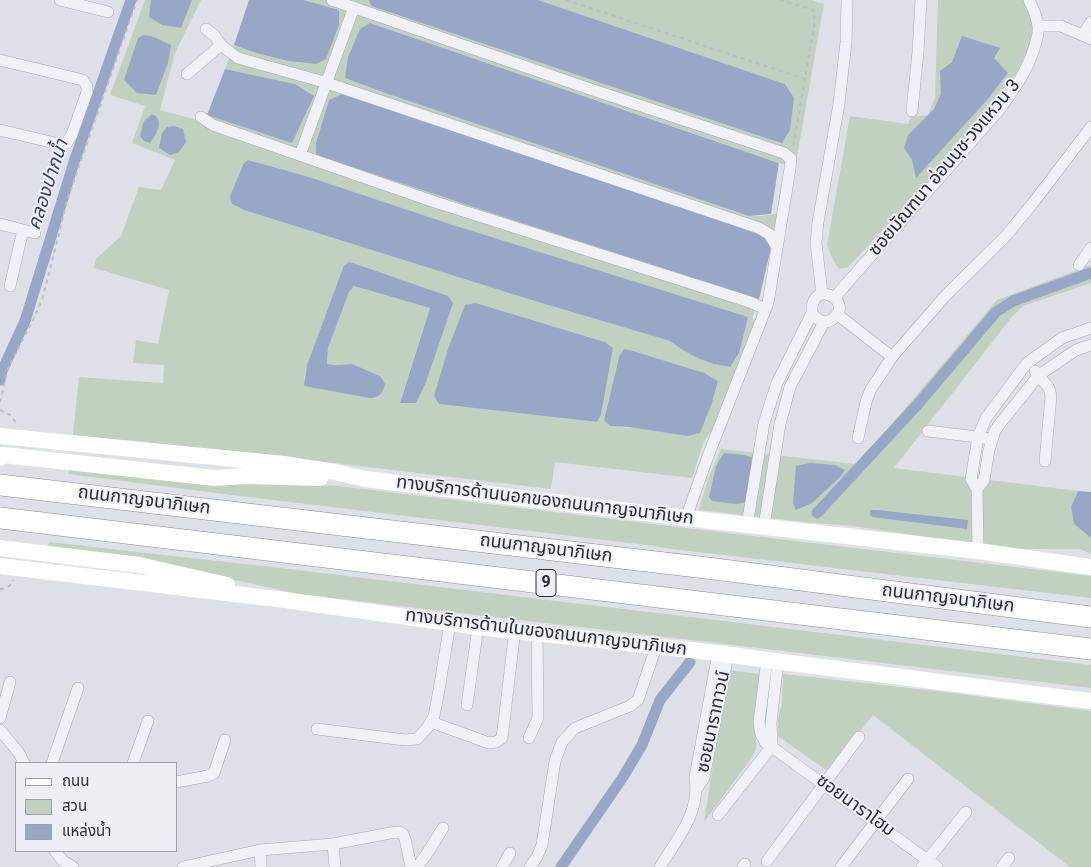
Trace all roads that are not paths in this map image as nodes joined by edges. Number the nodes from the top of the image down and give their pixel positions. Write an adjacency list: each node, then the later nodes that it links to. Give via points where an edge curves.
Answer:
1 (60, 0): 7 (street)
2 (332, 0): 6 (street)
3 (847, 0): 28 (street, via 839,104 816,243)
4 (921, 0): 16 (street)
5 (1029, 0): 9 (street, ซอยมัณฑนา อ่อนนุช-วงแหวน 3)
6 (354, 8): 15 (street); 24 (street, via 784,153 791,159)
7 (108, 12)
8 (1091, 22): 11 (street)
9 (1038, 26): 11 (street, via 1061,26); 29 (street, ซอยมัณฑนา อ่อนนุช-วงแหวน 3, via 1038,35 1023,76 999,110)
10 (206, 29): 12 (street)
11 (1087, 37)
12 (221, 45): 14 (street); 15 (street, via 238,58)
13 (0, 60): 19 (street, via 83,80 87,92 67,143 59,144)
14 (187, 74)
15 (326, 83): 20 (street); 24 (street, via 759,228 769,234)
16 (912, 111)
17 (201, 117): 20 (street, via 214,125)
18 (1091, 127): 36 (street, via 1005,238 947,294)
19 (0, 130)
20 (300, 155): 30 (street)
21 (0, 224): 22 (street)
22 (23, 230): 23 (street); 27 (street)
23 (35, 234)
24 (777, 247): 30 (street)
25 (1091, 248): 26 (street)
26 (1079, 265)
27 (10, 286)
28 (822, 294): 29 (street); 31 (street, via 815,298)
29 (834, 298): 32 (street, via 839,307)
30 (765, 309): 52 (street)
31 (812, 313): 33 (street); 53 (street, via 777,383 764,423)
32 (838, 315): 33 (street); 36 (street)
33 (824, 322): 53 (street, via 790,387)
34 (1091, 328): 37 (street, via 1062,338)
35 (1091, 345): 38 (street, via 1076,350)
36 (892, 357): 42 (street, via 871,388)
37 (1026, 363): 38 (street); 41 (street, via 986,418)
38 (1039, 374): 43 (street, via 999,425); 46 (street, via 1051,396)
39 (928, 431): 41 (street)
40 (3, 437): 44 (main road, ทางบริการด้านนอกของถนนกาญจนาภิเษก)
41 (978, 437): 43 (street); 50 (street, via 971,479)
42 (858, 438)
43 (992, 439): 50 (street, via 984,480)
44 (216, 457): 47 (main road, via 226,464 226,471); 48 (main road, ทางบริการด้านนอกของถนนกาญจนาภิเษก, via 284,464)
45 (0, 458): 47 (main road, via 4,455)
46 (1045, 461)
47 (215, 478): 48 (main road)
48 (365, 479): 52 (main road, ทางบริการด้านนอกของถนนกาญจนาภิเษก)
49 (2, 485): 59 (highway, ถนนกาญจนาภิเษก / 9, via 714,568)
50 (978, 489): 55 (street)
51 (0, 518): 65 (highway, ถนนกาญจนาภิเษก / 9)
52 (686, 518): 53 (main road, ทางบริการด้านนอกของถนนกาญจนาภิเษก)
53 (756, 526): 55 (main road, ทางบริการด้านนอกของถนนกาญจนาภิเษก)
54 (0, 548): 58 (main road, via 139,565)
55 (978, 551): 57 (main road, ทางบริการด้านนอกของถนนกาญจนาภิเษก)
56 (0, 566): 58 (main road, ทางบริการด้านในของถนนกาญจนาภิเษก)
57 (1085, 567)
58 (285, 600): 60 (main road, ทางบริการด้านในของถนนกาญจนาภิเษก)
59 (1091, 617)
60 (450, 623): 61 (main road, ทางบริการด้านในของถนนกาญจนาภิเษก); 74 (street)
61 (478, 626): 62 (main road, ทางบริการด้านในของถนนกาญจนาภิเษก); 71 (street)
62 (516, 630): 63 (main road, ทางบริการด้านในของถนนกาญจนาภิเษก); 74 (street, via 502,738 488,743)
63 (537, 633): 64 (main road, ทางบริการด้านในของถนนกาญจนาภิเษก); 78 (street, via 538,718)
64 (656, 647): 66 (main road, ทางบริการด้านในของถนนกาญจนาภิเษก); 104 (street, via 638,700 575,728 562,742 555,761 542,845)
65 (1091, 649)
66 (723, 654): 67 (main road, ทางบริการด้านในของถนนกาญจนาภิเษก); 105 (street, ซอยนาราทาวน์, via 704,778 697,788 689,821)
67 (772, 661): 70 (main road, ทางบริการด้านในของถนนกาญจนาภิเษก); 80 (street)
68 (10, 682): 72 (street)
69 (78, 688): 82 (street)
70 (1091, 701)
71 (467, 705)
72 (0, 718)
73 (148, 721): 83 (street)
74 (431, 722): 75 (street, via 417,739 405,740)
75 (316, 728)
76 (1, 734): 81 (street)
77 (859, 737): 86 (street)
78 (529, 738)
79 (225, 740): 85 (street, via 214,772)
80 (772, 746): 86 (street, ซอยนาราโฮม); 88 (street)
81 (24, 762)
82 (52, 762)
83 (133, 762)
84 (908, 779): 89 (street)
85 (178, 782)
86 (824, 784): 89 (street, ซอยนาราโฮม); 95 (street)
87 (966, 812): 96 (street)
88 (718, 815)
89 (875, 822): 96 (street, ซอยนาราโฮม); 106 (street)
90 (443, 828): 102 (street)
91 (333, 844): 92 (street); 100 (street); 101 (street, via 399,832 405,839)
92 (260, 850): 98 (street); 99 (street)
93 (56, 852): 97 (street)
94 (510, 853): 103 (street)
95 (767, 861)
96 (924, 863): 107 (street, ซอยนาราโฮม)
97 (73, 867)
98 (183, 867)
99 (261, 867)
100 (335, 867)
101 (411, 867)
102 (417, 867)
103 (502, 867)
104 (530, 867)
105 (660, 867)
106 (841, 867)
107 (937, 867)

